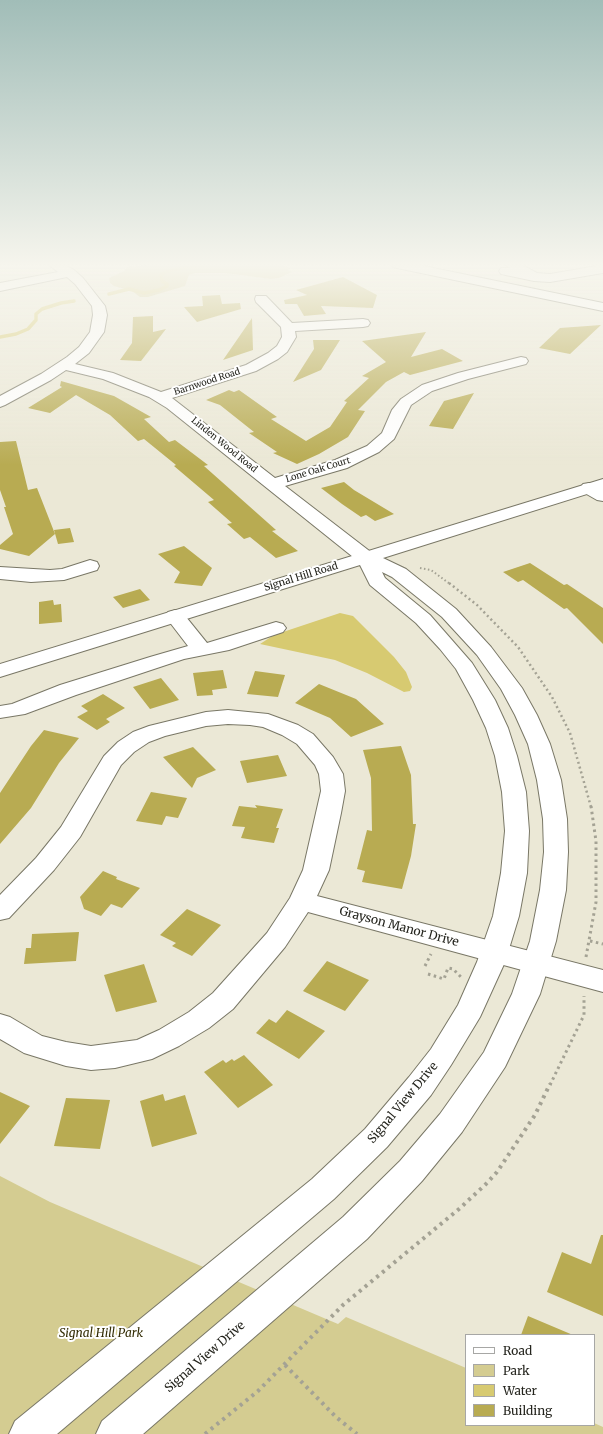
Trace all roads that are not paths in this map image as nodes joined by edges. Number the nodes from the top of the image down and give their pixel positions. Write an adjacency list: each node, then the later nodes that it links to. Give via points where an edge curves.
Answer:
1 (97, 331): 4 (street, via 84,350)
2 (288, 331): 5 (street, Barnwood Road, via 288,342 282,349 251,368)
3 (521, 361): 7 (street, Lone Oak Court, via 427,388 406,402 388,436 373,449 340,464)
4 (65, 366): 5 (street, Linden Wood Road, via 108,376); 6 (street)
5 (160, 398): 7 (street, Linden Wood Road, via 195,421)
6 (0, 402)
7 (272, 484): 9 (street, Linden Wood Road)
8 (598, 490): 9 (street, Signal Hill Road)
9 (365, 557): 12 (street, Signal Hill Road); 19 (street, Signal View Drive, via 377,581 423,619 447,644 464,667 497,728 514,792 517,832 506,916); 20 (street, Signal View Drive, via 399,573 439,604 469,634 511,688 539,744 549,780 555,819 556,852 553,890)
10 (90, 566): 11 (street, via 50,576)
11 (0, 573)
12 (175, 616): 14 (street); 15 (street, Signal Hill Road)
13 (276, 628): 14 (street)
14 (202, 650): 16 (street, via 157,661)
15 (0, 670)
16 (2, 712)
17 (302, 901): 18 (street, via 316,870 333,791 331,774 325,762 306,739 290,730 250,718 228,717 206,719 157,731 141,737 126,747 112,761 71,831 45,864); 19 (street, Grayson Manor Drive); 22 (street, via 276,940 223,1001 199,1020 142,1051 91,1058 66,1054 34,1045)
18 (0, 911)
19 (495, 952): 20 (street, Grayson Manor Drive); 23 (street, Signal View Drive, via 470,1008 441,1057 376,1138 324,1189)
20 (537, 963): 21 (street, Grayson Manor Drive); 24 (street, Signal View Drive, via 526,994 494,1060 451,1123 412,1171 354,1228)
21 (603, 981)
22 (0, 1026)
23 (28, 1434)
24 (115, 1434)

